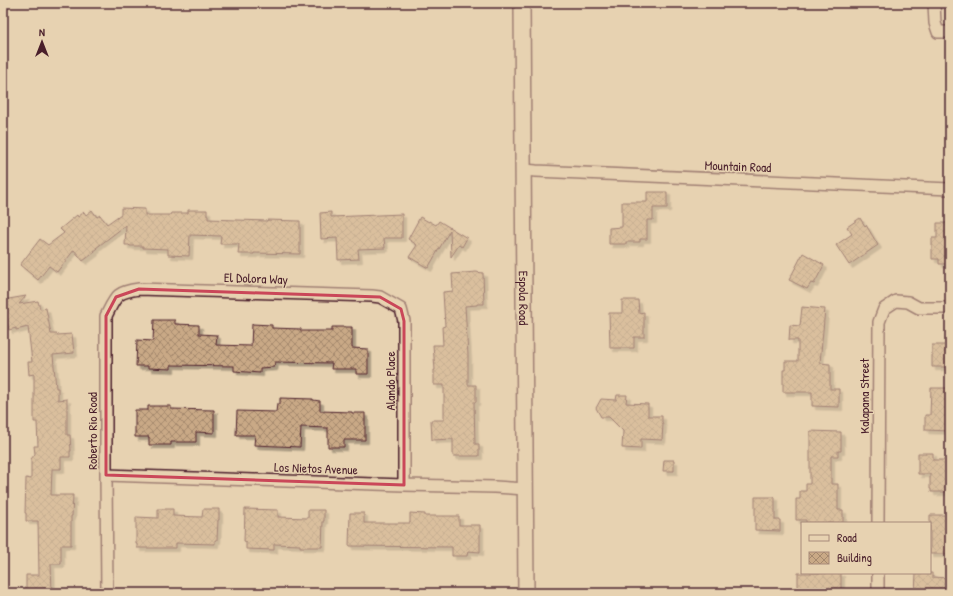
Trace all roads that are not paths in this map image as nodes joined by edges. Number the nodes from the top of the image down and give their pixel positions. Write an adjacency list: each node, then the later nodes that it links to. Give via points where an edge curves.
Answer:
1 (522, 3): 4 (main road, Espola Road)
2 (934, 3): 3 (street, via 934,23 938,32)
3 (950, 32)
4 (524, 170): 5 (street, Mountain Road); 11 (main road, Espola Road)
5 (950, 189)
6 (139, 289): 7 (street, El Dolora Way); 9 (street, Roberto Rio Road, via 116,297 106,316)
7 (372, 296): 10 (street, Alando Place, via 380,297 401,310 404,321)
8 (950, 308): 12 (street, Kalapana Street, via 919,308 908,302 896,301 884,309 879,322)
9 (106, 475): 10 (street, Los Nietos Avenue); 14 (street, Roberto Rio Road)
10 (404, 485): 11 (street, Los Nietos Avenue)
11 (525, 488): 15 (main road, Espola Road)
12 (878, 522)
13 (878, 574): 16 (street)
14 (107, 593)
15 (526, 593)
16 (878, 593)

